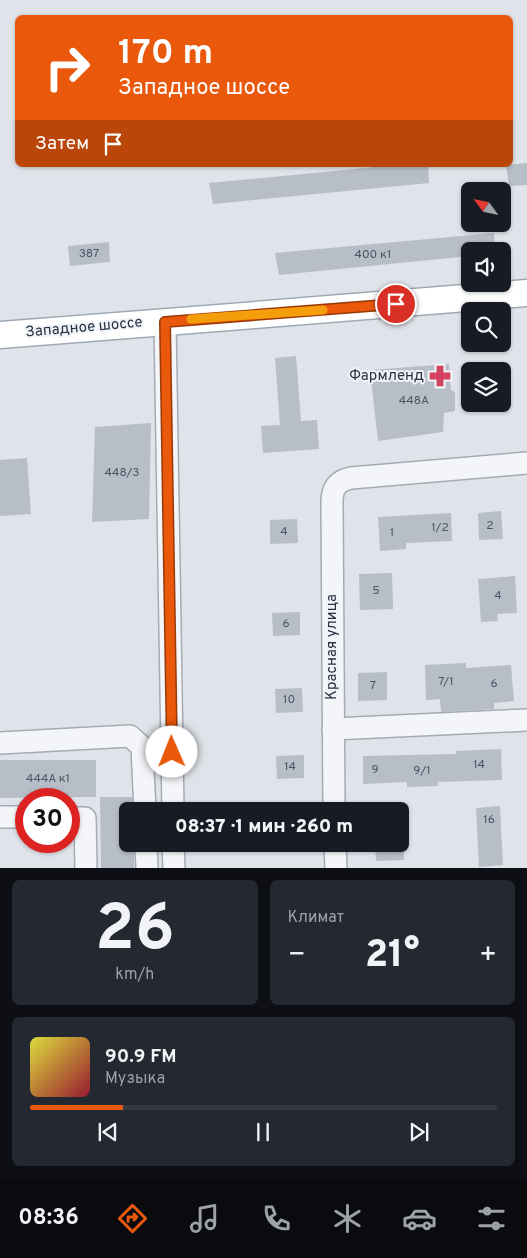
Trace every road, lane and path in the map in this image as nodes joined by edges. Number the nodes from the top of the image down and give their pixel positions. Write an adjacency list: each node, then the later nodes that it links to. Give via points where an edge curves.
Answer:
1 (527, 293): 2 (main road, Западное шоссе)
2 (165, 322): 3 (main road, Западное шоссе); 9 (street)
3 (0, 335)
4 (527, 463): 6 (street, Красная улица, via 351,478 336,484 332,492)
5 (527, 720): 6 (street)
6 (333, 729): 10 (street, Красная улица)
7 (0, 743): 8 (street, via 130,736 142,747)
8 (145, 802)
9 (173, 802)
10 (334, 802)
11 (0, 817): 12 (street)
12 (15, 818)
13 (80, 818): 17 (street, via 84,818)
14 (146, 852): 18 (street)
15 (173, 852): 19 (street)
16 (335, 852): 20 (street)
17 (86, 868)
18 (147, 868)
19 (174, 868)
20 (336, 868)

